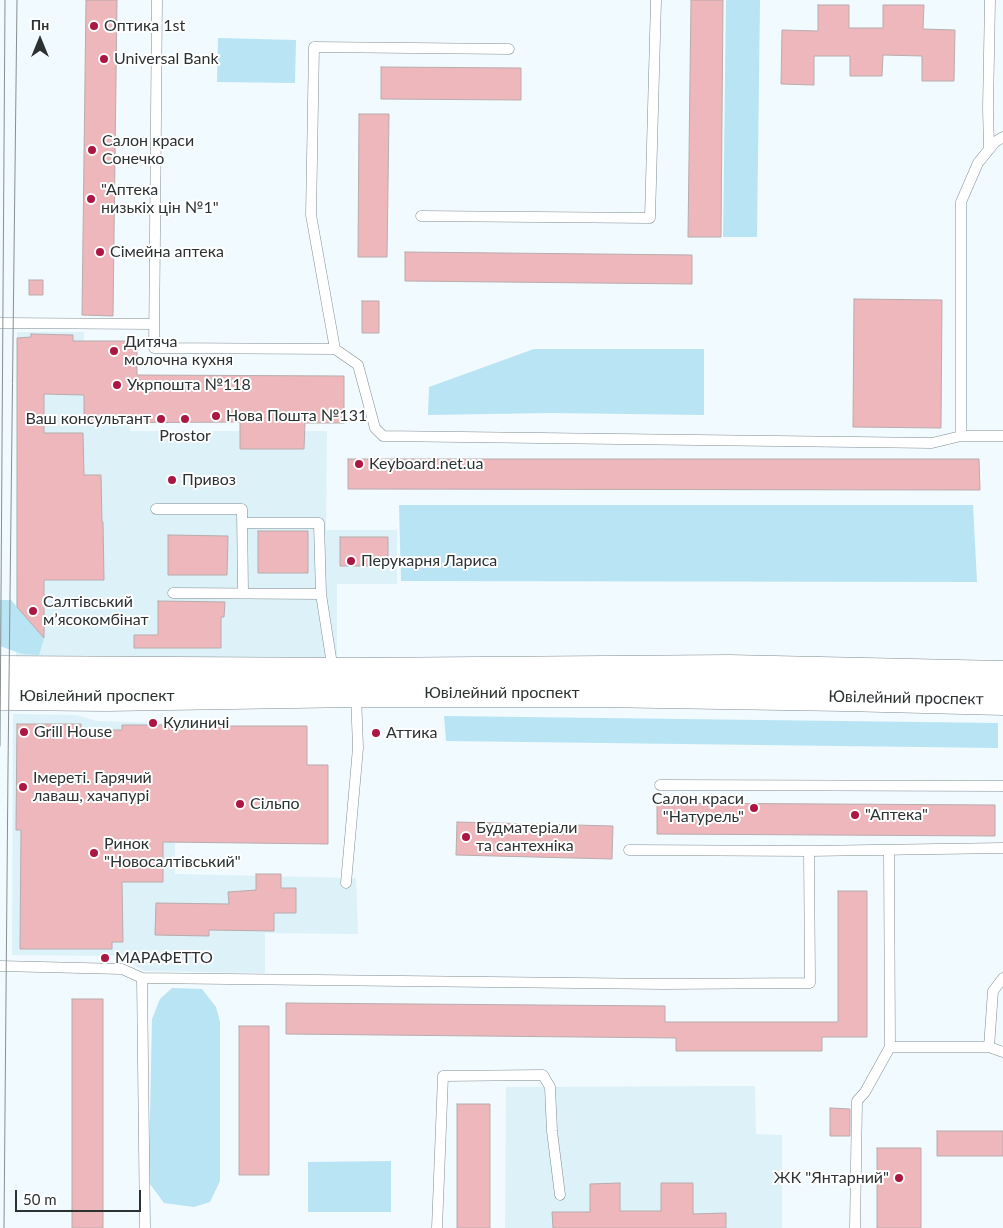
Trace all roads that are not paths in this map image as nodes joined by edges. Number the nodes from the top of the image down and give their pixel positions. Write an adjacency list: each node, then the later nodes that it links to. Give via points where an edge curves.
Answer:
1 (157, 0): 9 (lane)
2 (656, 0): 7 (lane, via 650,218)
3 (990, 0): 6 (lane)
4 (509, 49): 10 (lane, via 314,47 311,215)
5 (1003, 137): 6 (lane)
6 (989, 149): 11 (lane, via 978,163 961,202)
7 (421, 216)
8 (0, 323): 9 (lane)
9 (153, 324): 10 (lane, via 154,348)
10 (334, 349): 11 (lane, via 358,366 375,428 383,436 932,443)
11 (961, 436): 12 (lane)
12 (1003, 436)
13 (156, 509): 14 (lane, via 242,509)
14 (242, 523): 16 (lane); 17 (lane, via 319,523)
15 (173, 593): 16 (lane)
16 (243, 593): 17 (lane)
17 (320, 594): 20 (lane)
18 (0, 670): 20 (main road, Ювілейний проспект)
19 (1003, 675): 21 (main road, Ювілейний проспект)
20 (348, 679): 21 (main road, Ювілейний проспект, via 729,669); 22 (main road, Ювілейний проспект, via 107,696); 30 (lane, via 358,748)
21 (920, 686): 23 (main road, Ювілейний проспект)
22 (0, 696)
23 (1003, 701)
24 (660, 785): 25 (lane)
25 (1003, 786)
26 (1003, 848): 28 (lane)
27 (629, 850): 29 (lane)
28 (889, 850): 29 (lane); 34 (lane)
29 (809, 851): 32 (lane, via 810,983)
30 (346, 882)
31 (0, 966): 32 (lane, via 122,969)
32 (142, 978): 38 (lane)
33 (1003, 978): 35 (lane, via 993,992)
34 (890, 1047): 35 (lane); 40 (lane, via 857,1102)
35 (989, 1047): 36 (lane)
36 (1003, 1052)
37 (560, 1196): 39 (lane, via 550,1087 543,1075 443,1076)
38 (144, 1228)
39 (437, 1228)
40 (855, 1228)

